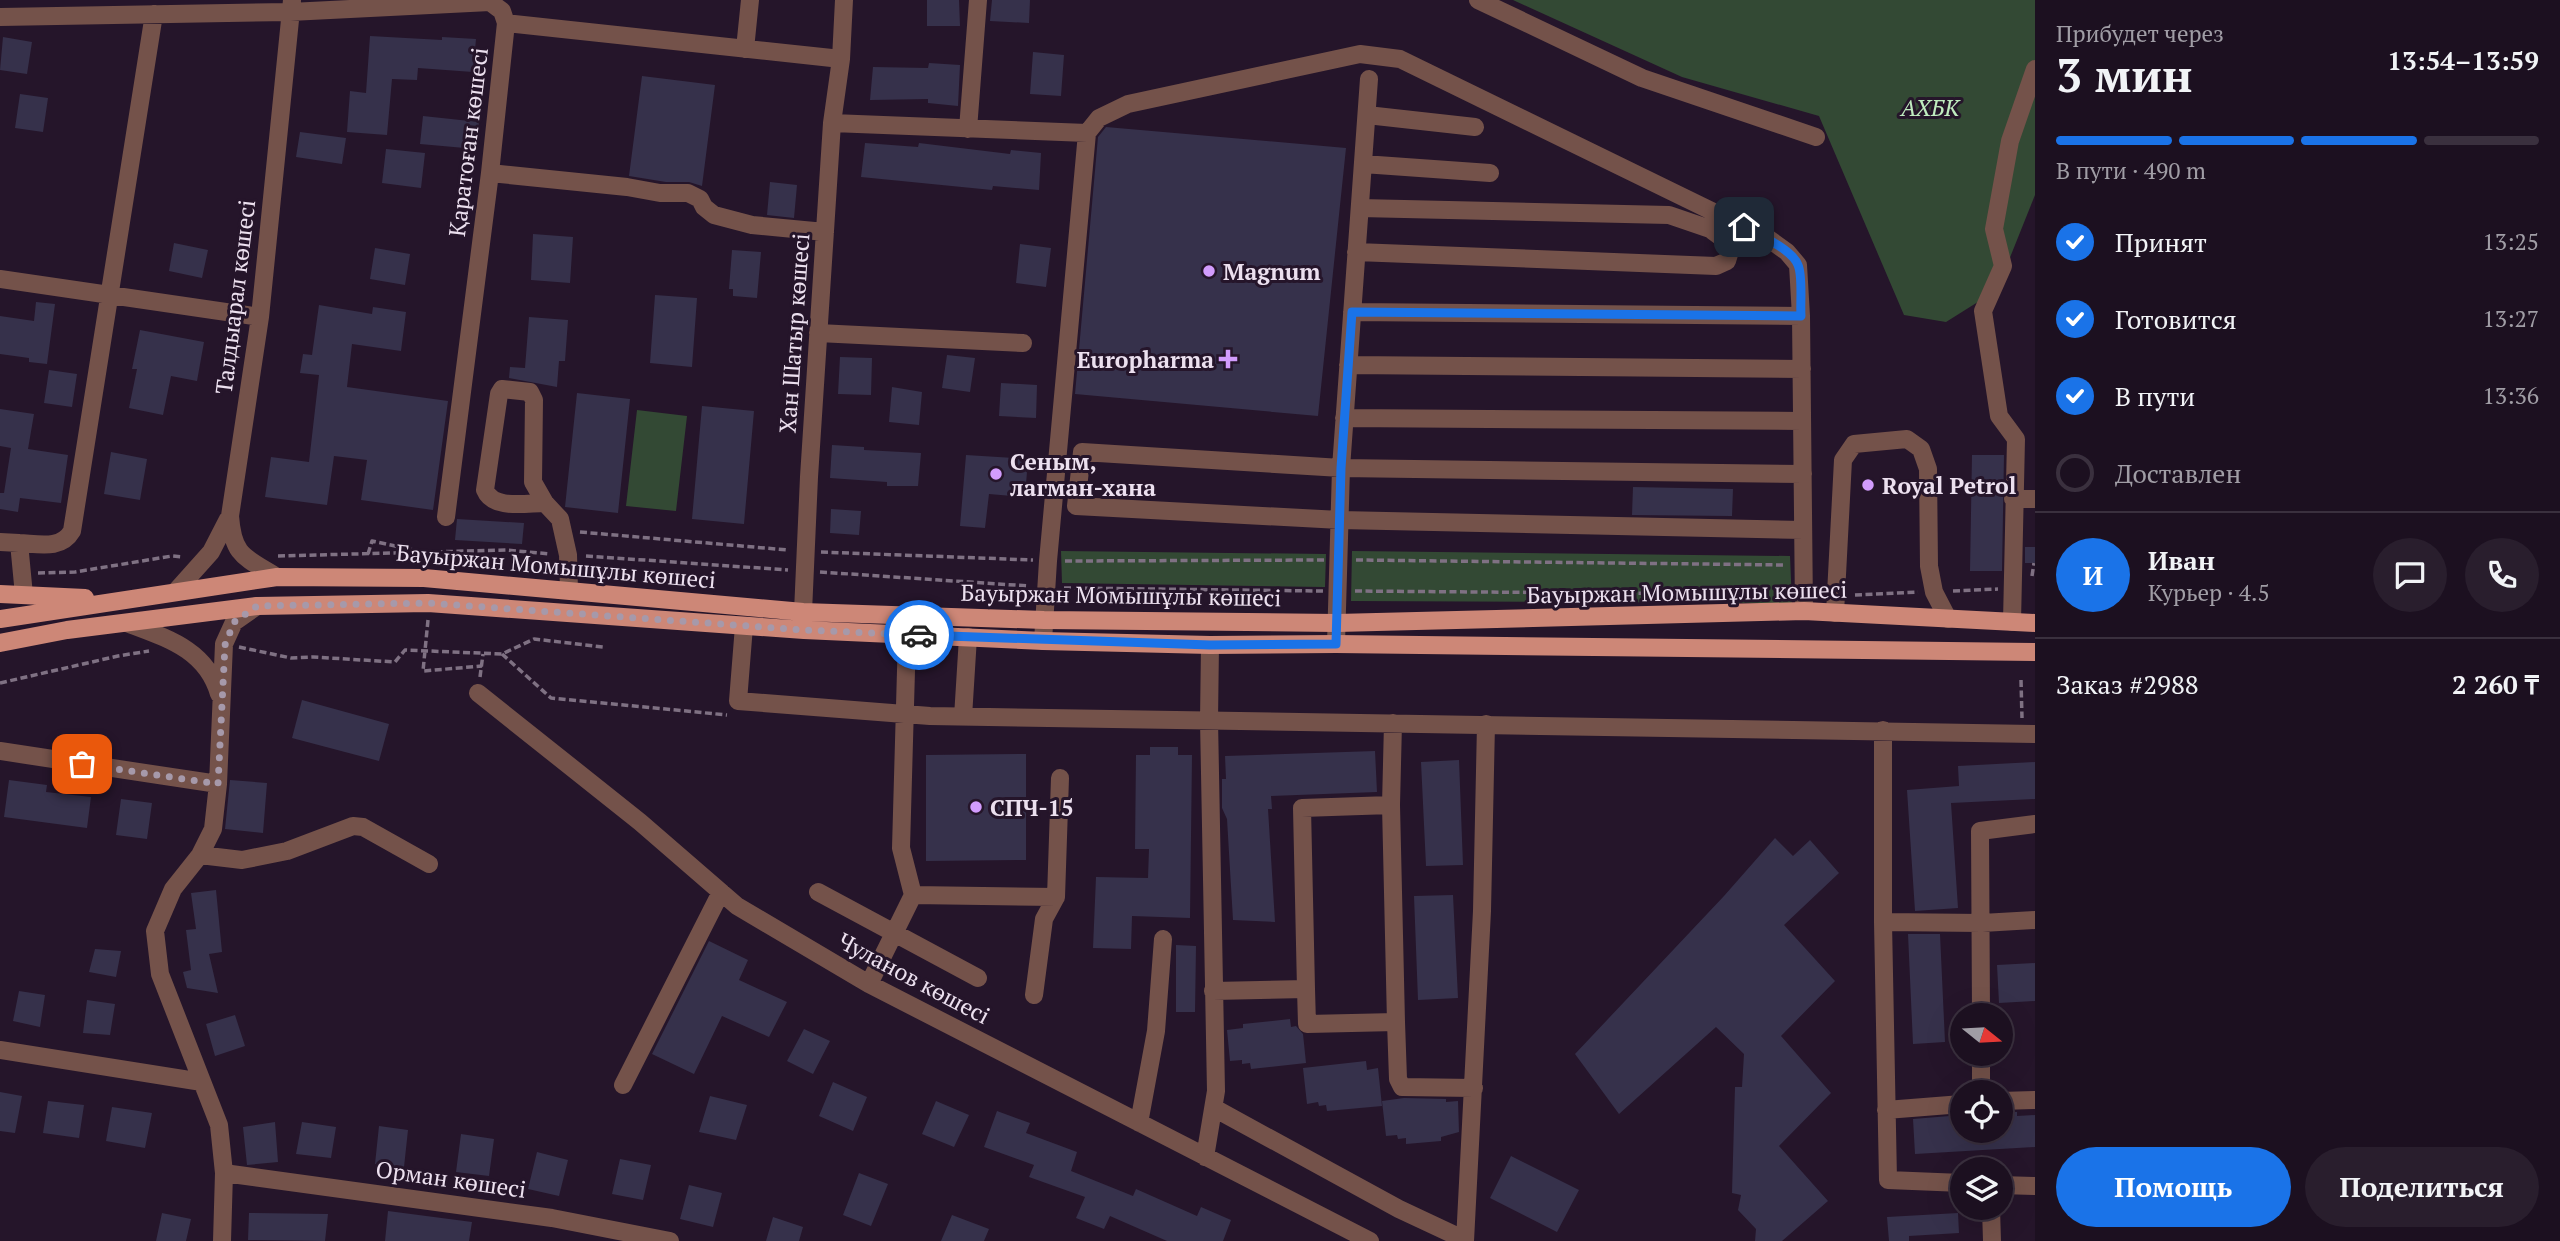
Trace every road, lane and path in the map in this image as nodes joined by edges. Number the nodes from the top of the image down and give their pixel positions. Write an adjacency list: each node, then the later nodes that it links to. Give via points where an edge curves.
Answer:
1 (750, 0): 10 (street)
2 (844, 0): 11 (street, Хан Шатыр көшесі)
3 (978, 0): 17 (street)
4 (1478, 0): 19 (street, via 1642,78)
5 (491, 1): 6 (street); 9 (street)
6 (291, 6): 7 (street); 30 (street, Талдыарал көшесі)
7 (154, 14): 8 (street); 27 (street)
8 (0, 17)
9 (506, 23): 10 (street, Қаратоған көшесі); 21 (street, Қаратоған көшесі)
10 (745, 49): 11 (street, Қаратоған көшесі)
11 (841, 58): 15 (street, Хан Шатыр көшесі)
12 (2035, 69): 41 (street, via 2010,141 1994,229 2003,267 1983,311 1999,416 2016,439)
13 (1369, 79): 14 (street)
14 (1367, 115): 16 (street); 20 (street)
15 (832, 123): 17 (street); 24 (street, Хан Шатыр көшесі)
16 (1475, 127)
17 (968, 128): 18 (street)
18 (1087, 133): 29 (street, via 1099,118 1128,104 1360,54 1399,59 1769,239 1798,265); 37 (street)
19 (1816, 137)
20 (1363, 164): 22 (street); 23 (street)
21 (490, 173): 24 (street, via 688,193 714,215 752,225); 47 (street, Қаратоған көшесі)
22 (1490, 173)
23 (1360, 208): 25 (street); 25 (street, via 1670,215 1710,229 1728,243 1730,251 1727,261 1716,266)
24 (825, 232): 31 (street, Хан Шатыр көшесі)
25 (1356, 252): 28 (street)
26 (0, 279): 27 (street)
27 (109, 296): 30 (street); 52 (street, via 72,531 54,545)
28 (1352, 312): 29 (street); 33 (street)
29 (1801, 316): 34 (street)
30 (260, 317): 46 (street, Талдыарал көшесі)
31 (818, 333): 32 (street); 53 (street, Хан Шатыр көшесі)
32 (1023, 343)
33 (1348, 365): 34 (street); 35 (street)
34 (1802, 369): 36 (street)
35 (1345, 418): 36 (street); 39 (street)
36 (1802, 421): 40 (street)
37 (1060, 449): 38 (street); 44 (street)
38 (1082, 452): 39 (street); 45 (street)
39 (1341, 468): 40 (street); 48 (street)
40 (1803, 474): 49 (street)
41 (2013, 499): 42 (street); 66 (street)
42 (2035, 499)
43 (545, 503): 43 (street, via 533,482 534,400 530,392 502,389 485,490 495,502); 56 (street, via 560,519)
44 (1054, 504): 45 (street); 60 (street)
45 (1076, 506): 48 (street)
46 (229, 516): 57 (street, Талдыарал көшесі, via 231,536); 58 (street, via 216,545)
47 (446, 517)
48 (1340, 520): 49 (street); 59 (street)
49 (1804, 530): 61 (street)
50 (574, 532): 53 (path)
51 (0, 542): 52 (street)
52 (19, 543): 63 (street)
53 (807, 552): 60 (path); 62 (street, Хан Шатыр көшесі)
54 (368, 554): 55 (path, via 372,541); 56 (path, via 506,551); 57 (path)
55 (433, 555)
56 (568, 555): 62 (path); 68 (street)
57 (244, 557): 64 (street)
58 (203, 558): 63 (path, via 172,556 75,572); 67 (street)
59 (1339, 560): 60 (path); 61 (path); 69 (street)
60 (1048, 561): 65 (street)
61 (1804, 565): 78 (street)
62 (806, 571): 65 (path); 77 (street, Хан Шатыр көшесі)
63 (22, 574): 73 (street)
64 (277, 577): 67 (main road, Бауыржан Момышұлы көшесі); 68 (main road, Бауыржан Момышұлы көшесі, via 424,578)
65 (1047, 588): 69 (path); 81 (street)
66 (2012, 588): 70 (path); 82 (street)
67 (177, 590): 74 (main road, Бауыржан Момышұлы көшесі)
68 (569, 590): 77 (main road, Бауыржан Момышұлы көшесі)
69 (1339, 591): 72 (path); 84 (street)
70 (1934, 592): 75 (path); 75 (street, via 1929,566 1928,469 1921,449 1908,439 1854,444 1843,460); 80 (street)
71 (0, 594): 73 (main road)
72 (1736, 594)
73 (24, 595): 74 (main road)
74 (127, 600): 79 (main road, Бауыржан Момышұлы көшесі)
75 (1835, 604): 78 (main road, Бауыржан Момышұлы көшесі); 80 (main road, Бауыржан Момышұлы көшесі)
76 (257, 606): 83 (main road, Бауыржан Момышұлы көшесі); 86 (main road, Бауыржан Момышұлы көшесі, via 428,603); 102 (street, via 234,622 225,645)
77 (803, 611): 81 (main road, Бауыржан Момышұлы көшесі)
78 (1804, 611): 84 (main road, Бауыржан Момышұлы көшесі)
79 (0, 619)
80 (1948, 619): 82 (main road, Бауыржан Момышұлы көшесі)
81 (1044, 620): 84 (main road, Бауыржан Момышұлы көшесі); 89 (street)
82 (2012, 622): 85 (main road, Бауыржан Момышұлы көшесі)
83 (127, 623): 90 (main road, Бауыржан Момышұлы көшесі); 102 (street, via 190,651 209,670)
84 (1337, 623): 91 (street)
85 (2035, 623)
86 (744, 626): 87 (main road, Бауыржан Момышұлы көшесі); 103 (street, via 738,701)
87 (907, 635): 88 (main road, Бауыржан Момышұлы көшесі); 103 (street)
88 (968, 637): 89 (main road, Бауыржан Момышұлы көшесі); 104 (street)
89 (1043, 641): 92 (main road, Бауыржан Момышұлы көшесі)
90 (1, 643)
91 (1336, 644): 92 (main road, Бауыржан Момышұлы көшесі); 96 (main road, Бауыржан Момышұлы көшесі)
92 (1210, 645): 105 (street)
93 (231, 646): 97 (path, via 291,658 395,662 405,650)
94 (603, 647): 97 (path, via 534,639 502,654)
95 (151, 651): 100 (path)
96 (2035, 652)
97 (483, 654): 98 (path)
98 (482, 666): 99 (path); 101 (path)
99 (424, 671)
100 (0, 683)
101 (478, 693): 117 (street, Чуланов көшесі)
102 (222, 704): 112 (street)
103 (905, 714): 104 (street); 119 (street, via 901,848)
104 (963, 717): 105 (street)
105 (1209, 720): 106 (street); 129 (street)
106 (1393, 723): 107 (street); 113 (street)
107 (1486, 724): 108 (street); 136 (street)
108 (1883, 730): 109 (street); 122 (street)
109 (2035, 734)
110 (0, 751): 112 (street)
111 (1059, 778): 120 (street)
112 (218, 784): 115 (street, via 213,829)
113 (1391, 805): 128 (street, via 1302,808); 132 (street)
114 (2035, 824): 123 (street, via 1980,831)
115 (200, 855): 116 (street, via 242,860 287,851 354,826); 134 (street, via 173,889 155,931 160,974)
116 (429, 864)
117 (721, 892): 127 (street, Чуланов көшесі); 135 (street)
118 (818, 892): 124 (street)
119 (913, 895): 120 (street); 124 (street)
120 (1056, 897): 130 (street, via 1044,919)
121 (2035, 920): 123 (street)
122 (1883, 922): 123 (street); 141 (street)
123 (1982, 923): 131 (street)
124 (894, 933): 126 (street); 127 (street)
125 (1163, 939): 142 (street, via 1156,1031)
126 (978, 978)
127 (869, 984): 142 (street, Чуланов көшесі)
128 (1306, 989): 129 (street); 132 (street, via 1307,1024)
129 (1213, 991): 140 (street)
130 (1034, 995)
131 (1981, 1003)
132 (1396, 1022): 136 (street, via 1402,1087)
133 (0, 1050): 134 (street)
134 (202, 1082): 144 (street, via 219,1125)
135 (624, 1085)
136 (1474, 1088): 149 (street)
137 (2035, 1100): 138 (street)
138 (2013, 1101)
139 (1950, 1105): 141 (street)
140 (1214, 1108): 143 (street); 149 (street)
141 (1886, 1110): 145 (street, via 1888,1181)
142 (1139, 1123): 143 (street, Чуланов көшесі)
143 (1205, 1157): 152 (street, Чуланов көшесі)
144 (224, 1173): 150 (street); 151 (street, Орман көшесі, via 525,1214)
145 (1950, 1183)
146 (2013, 1185): 147 (street)
147 (2035, 1186)
148 (1991, 1220): 153 (street)
149 (1465, 1240)
150 (222, 1241)
151 (670, 1241)
152 (1370, 1241)
153 (1992, 1241)

